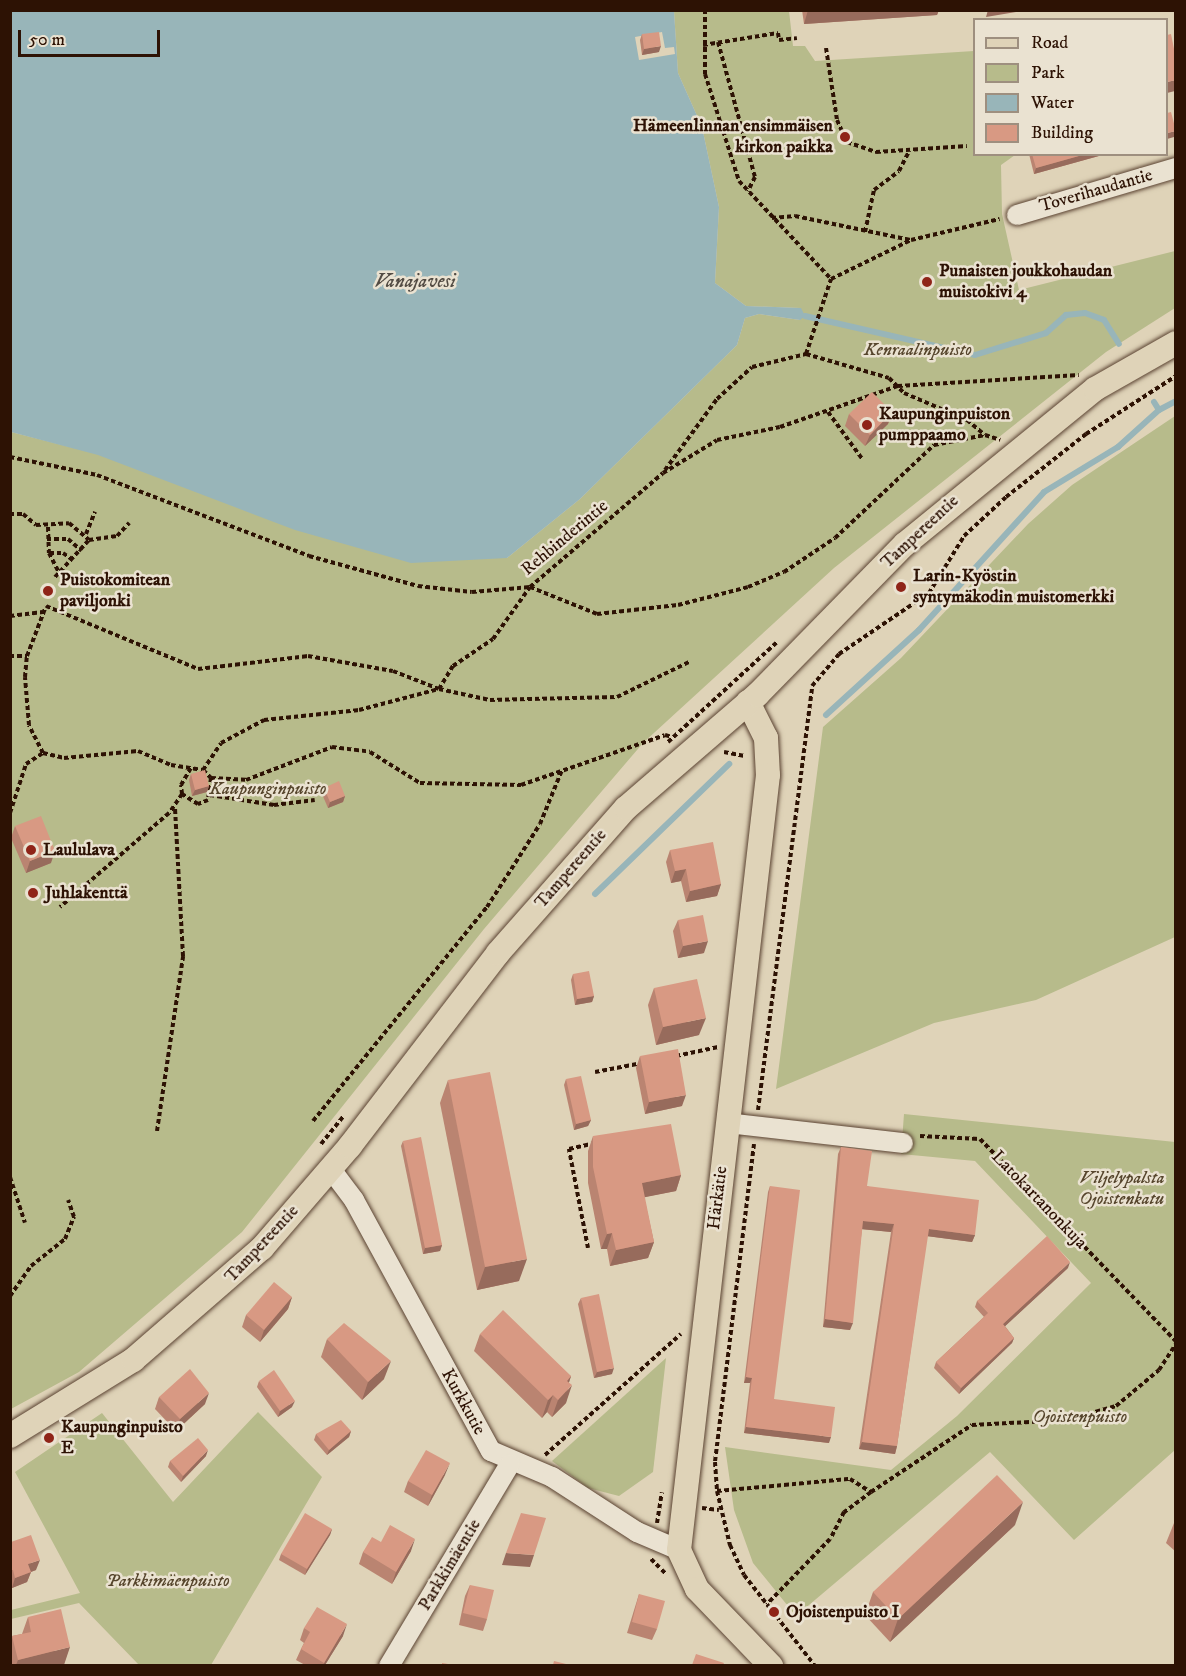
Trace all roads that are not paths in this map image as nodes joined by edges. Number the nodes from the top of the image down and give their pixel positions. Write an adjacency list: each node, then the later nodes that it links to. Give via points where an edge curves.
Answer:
1 (1176, 168): 2 (street, Toverihaudantie)
2 (1017, 215)
3 (1176, 343): 4 (main road, Tampereentie, via 1095,389 984,474 905,544)
4 (748, 702): 5 (main road, Härkätie, via 766,738 768,775); 7 (main road, Tampereentie, via 626,808 498,953)
5 (727, 1123): 6 (street); 10 (main road, Härkätie)
6 (903, 1143)
7 (330, 1168): 8 (main road, Tampereentie, via 262,1248 172,1330 78,1399); 9 (street, Kurkkutie, via 395,1272 476,1429 491,1450)
8 (10, 1436)
9 (510, 1464): 10 (street, Kurkkutie, via 552,1477 637,1533); 11 (street, Parkkimäentie)
10 (679, 1550): 12 (main road, via 697,1589)
11 (389, 1665)
12 (771, 1665)

